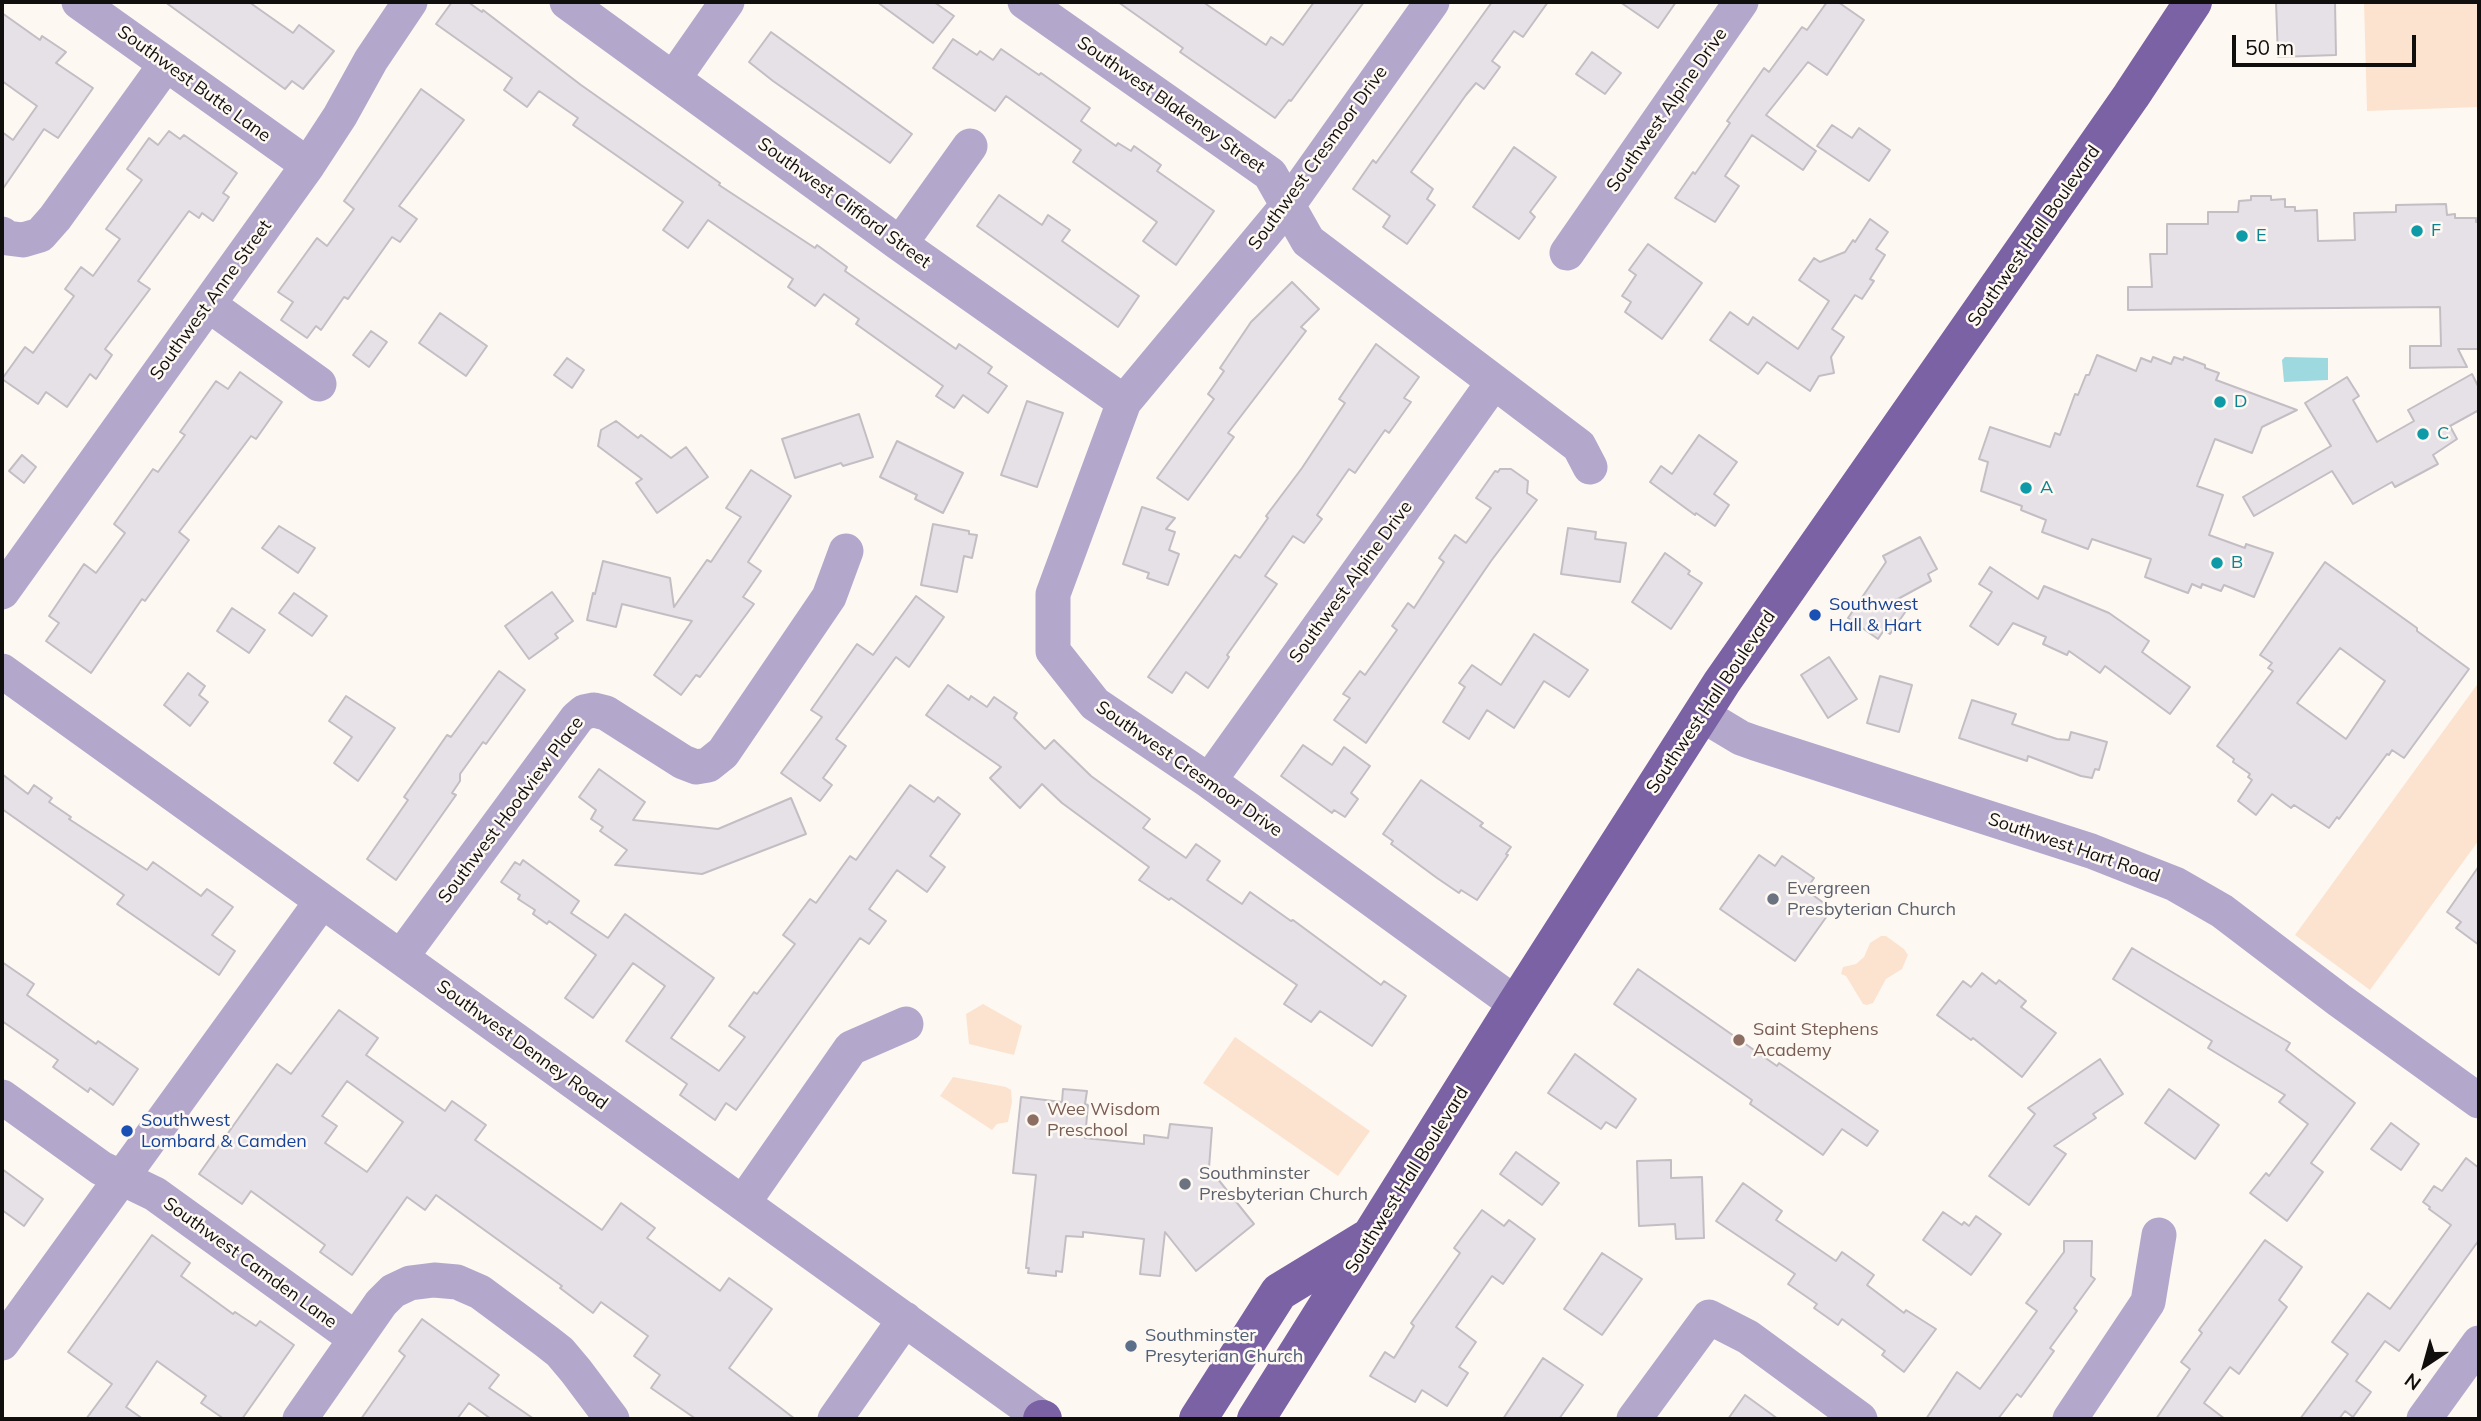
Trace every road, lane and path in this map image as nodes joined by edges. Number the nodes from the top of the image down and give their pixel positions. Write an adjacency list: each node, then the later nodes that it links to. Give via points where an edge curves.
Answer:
1 (79, 2): 10 (street, Southwest Butte Lane)
2 (410, 2): 13 (street, Southwest Anne Street)
3 (567, 2): 11 (street, Southwest Clifford Street)
4 (727, 2): 11 (street)
5 (1025, 2): 9 (street, Southwest Blakeney Street)
6 (1432, 2): 14 (street, Southwest Cresmoor Drive)
7 (1741, 2): 17 (street, Southwest Alpine Drive)
8 (2193, 2): 26 (main road, Southwest Hall Boulevard)
9 (1067, 14): 14 (street, Southwest Blakeney Street, via 1270,174)
10 (166, 64): 13 (street, Southwest Butte Lane); 15 (street, via 40,235 23,240)
11 (674, 78): 16 (street, Southwest Clifford Street)
12 (970, 146): 16 (street)
13 (308, 165): 18 (street, Southwest Anne Street)
14 (1288, 205): 19 (street, Southwest Blakeney Street, via 1308,241); 21 (street, Southwest Cresmoor Drive)
15 (2, 234)
16 (900, 244): 21 (street, Southwest Clifford Street)
17 (1567, 253)
18 (209, 305): 20 (street); 24 (street, Southwest Anne Street)
19 (1493, 383): 22 (street, Southwest Blakeney Street, via 1579,446); 27 (street, Southwest Alpine Drive)
20 (319, 384)
21 (1124, 402): 27 (street, Southwest Cresmoor Drive, via 1053,594 1053,651 1095,704)
22 (1590, 467)
23 (846, 551): 29 (street, Southwest Hoodview Place, via 829,597 723,754 696,767 606,713 584,712)
24 (2, 592)
25 (2, 671): 28 (street, Southwest Denney Road)
26 (1701, 714): 30 (main road, Southwest Hall Boulevard); 33 (street, Southwest Hart Road, via 1748,741 2167,879 2222,911)
27 (1209, 781): 30 (street, Southwest Cresmoor Drive)
28 (322, 901): 29 (street, Southwest Denney Road); 34 (street)
29 (401, 957): 35 (street, Southwest Denney Road)
30 (1516, 1004): 36 (main road, Southwest Hall Boulevard)
31 (906, 1024): 35 (street, via 851,1048)
32 (2, 1097): 34 (street, Southwest Camden Lane)
33 (2479, 1101)
34 (121, 1179): 39 (street, Southwest Camden Lane, via 155,1194); 40 (street)
35 (743, 1203): 38 (street, Southwest Denney Road)
36 (1374, 1234): 46 (main road, via 1279,1292); 47 (main road, Southwest Hall Boulevard)
37 (2159, 1235): 50 (street, via 2148,1302)
38 (905, 1319): 44 (street); 45 (street, Southwest Denney Road)
39 (356, 1339): 42 (street); 43 (street, Southwest Camden Lane, via 394,1291 410,1283 457,1282 480,1292 560,1352)
40 (2, 1343)
41 (2479, 1343): 51 (street)
42 (300, 1419)
43 (612, 1419)
44 (835, 1419)
45 (1043, 1419)
46 (1198, 1419)
47 (1256, 1419)
48 (1634, 1419): 49 (street, via 1709,1317 1748,1337)
49 (1860, 1419)
50 (2070, 1419)
51 (2424, 1419)

